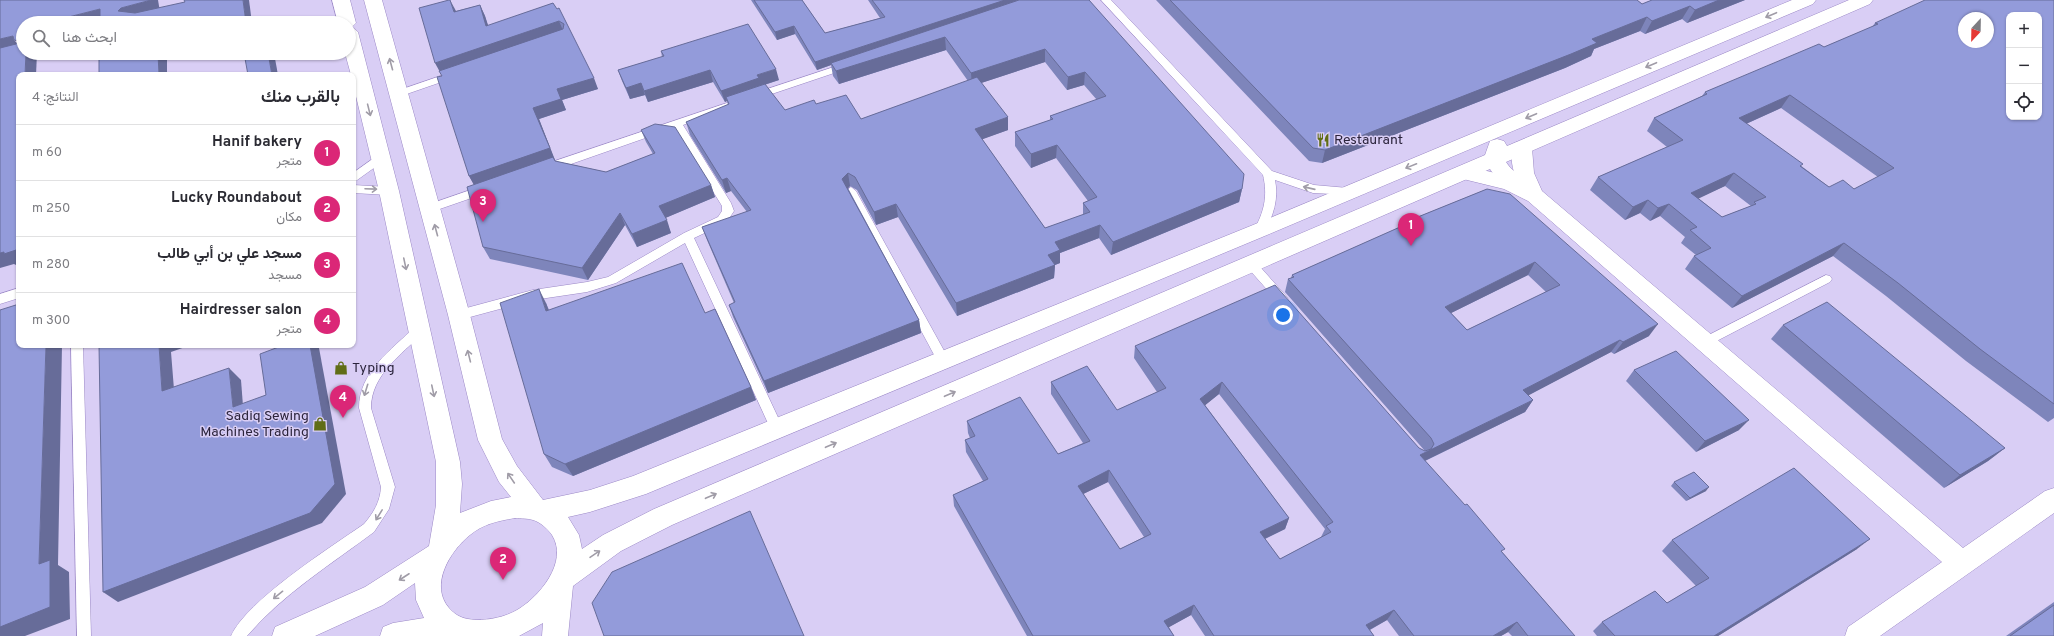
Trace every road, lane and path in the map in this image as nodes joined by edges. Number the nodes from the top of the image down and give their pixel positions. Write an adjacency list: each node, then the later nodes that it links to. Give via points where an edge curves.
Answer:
1 (341, 0): 6 (main road)
2 (373, 0): 10 (main road, one-way to 2)
3 (1106, 0): 18 (lane)
4 (1864, 0): 13 (main road)
5 (1800, 2): 12 (main road, one-way to 12)
6 (345, 16)
7 (356, 60): 14 (main road, one-way to 14)
8 (857, 63): 11 (lane)
9 (461, 72): 10 (lane)
10 (398, 94): 26 (main road)
11 (676, 123): 16 (lane); 28 (lane, via 728,211 722,220)
12 (1506, 127): 15 (main road, via 1496,149); 24 (main road, one-way to 24)
13 (1522, 148): 15 (main road); 25 (main road, via 1522,166)
14 (380, 157): 19 (lane); 22 (main road)
15 (1495, 160): 17 (main road); 25 (main road, via 1506,174)
16 (535, 172)
17 (1466, 173): 25 (main road, via 1509,183); 29 (main road)
18 (1268, 174): 24 (lane, one-way to 18, via 1313,189); 27 (lane, via 1272,205)
19 (356, 177)
20 (498, 185): 26 (lane)
21 (356, 189): 22 (lane, one-way to 22)
22 (389, 191): 35 (main road, one-way to 35)
23 (852, 191): 38 (lane)
24 (1348, 192): 27 (main road)
25 (1535, 196): 36 (main road)
26 (430, 208): 34 (main road, one-way to 26)
27 (1260, 230): 38 (main road)
28 (688, 236): 34 (lane, via 612,280 588,287 533,295); 39 (lane)
29 (1251, 264): 33 (lane); 44 (main road, one-way to 29, via 588,559 637,528)
30 (1826, 279): 36 (lane)
31 (16, 294): 32 (lane)
32 (0, 299)
33 (1288, 306)
34 (459, 315): 41 (main road, one-way to 34, via 508,474 490,440)
35 (419, 330): 42 (main road, one-way to 42, via 450,478 449,511); 47 (lane, one-way to 47, via 370,380 364,395 365,408 388,487 382,512 365,531 274,599)
36 (1706, 342): 43 (main road)
37 (77, 348): 46 (lane)
38 (943, 360): 39 (main road)
39 (777, 428): 41 (main road, via 614,494 566,507)
40 (2054, 499): 43 (main road)
41 (538, 510): 42 (main road, via 508,508 474,518 456,532); 44 (main road, via 558,522 567,537 570,556)
42 (438, 552): 45 (main road, via 428,576 428,596 435,614); 48 (main road, one-way to 48, via 374,596)
43 (1963, 564): 51 (main road)
44 (562, 582): 45 (main road, via 546,604 514,625 486,633); 50 (main road)
45 (461, 632): 49 (main road)
46 (84, 636)
47 (238, 636)
48 (285, 636)
49 (393, 636)
50 (555, 636)
51 (1858, 636)

